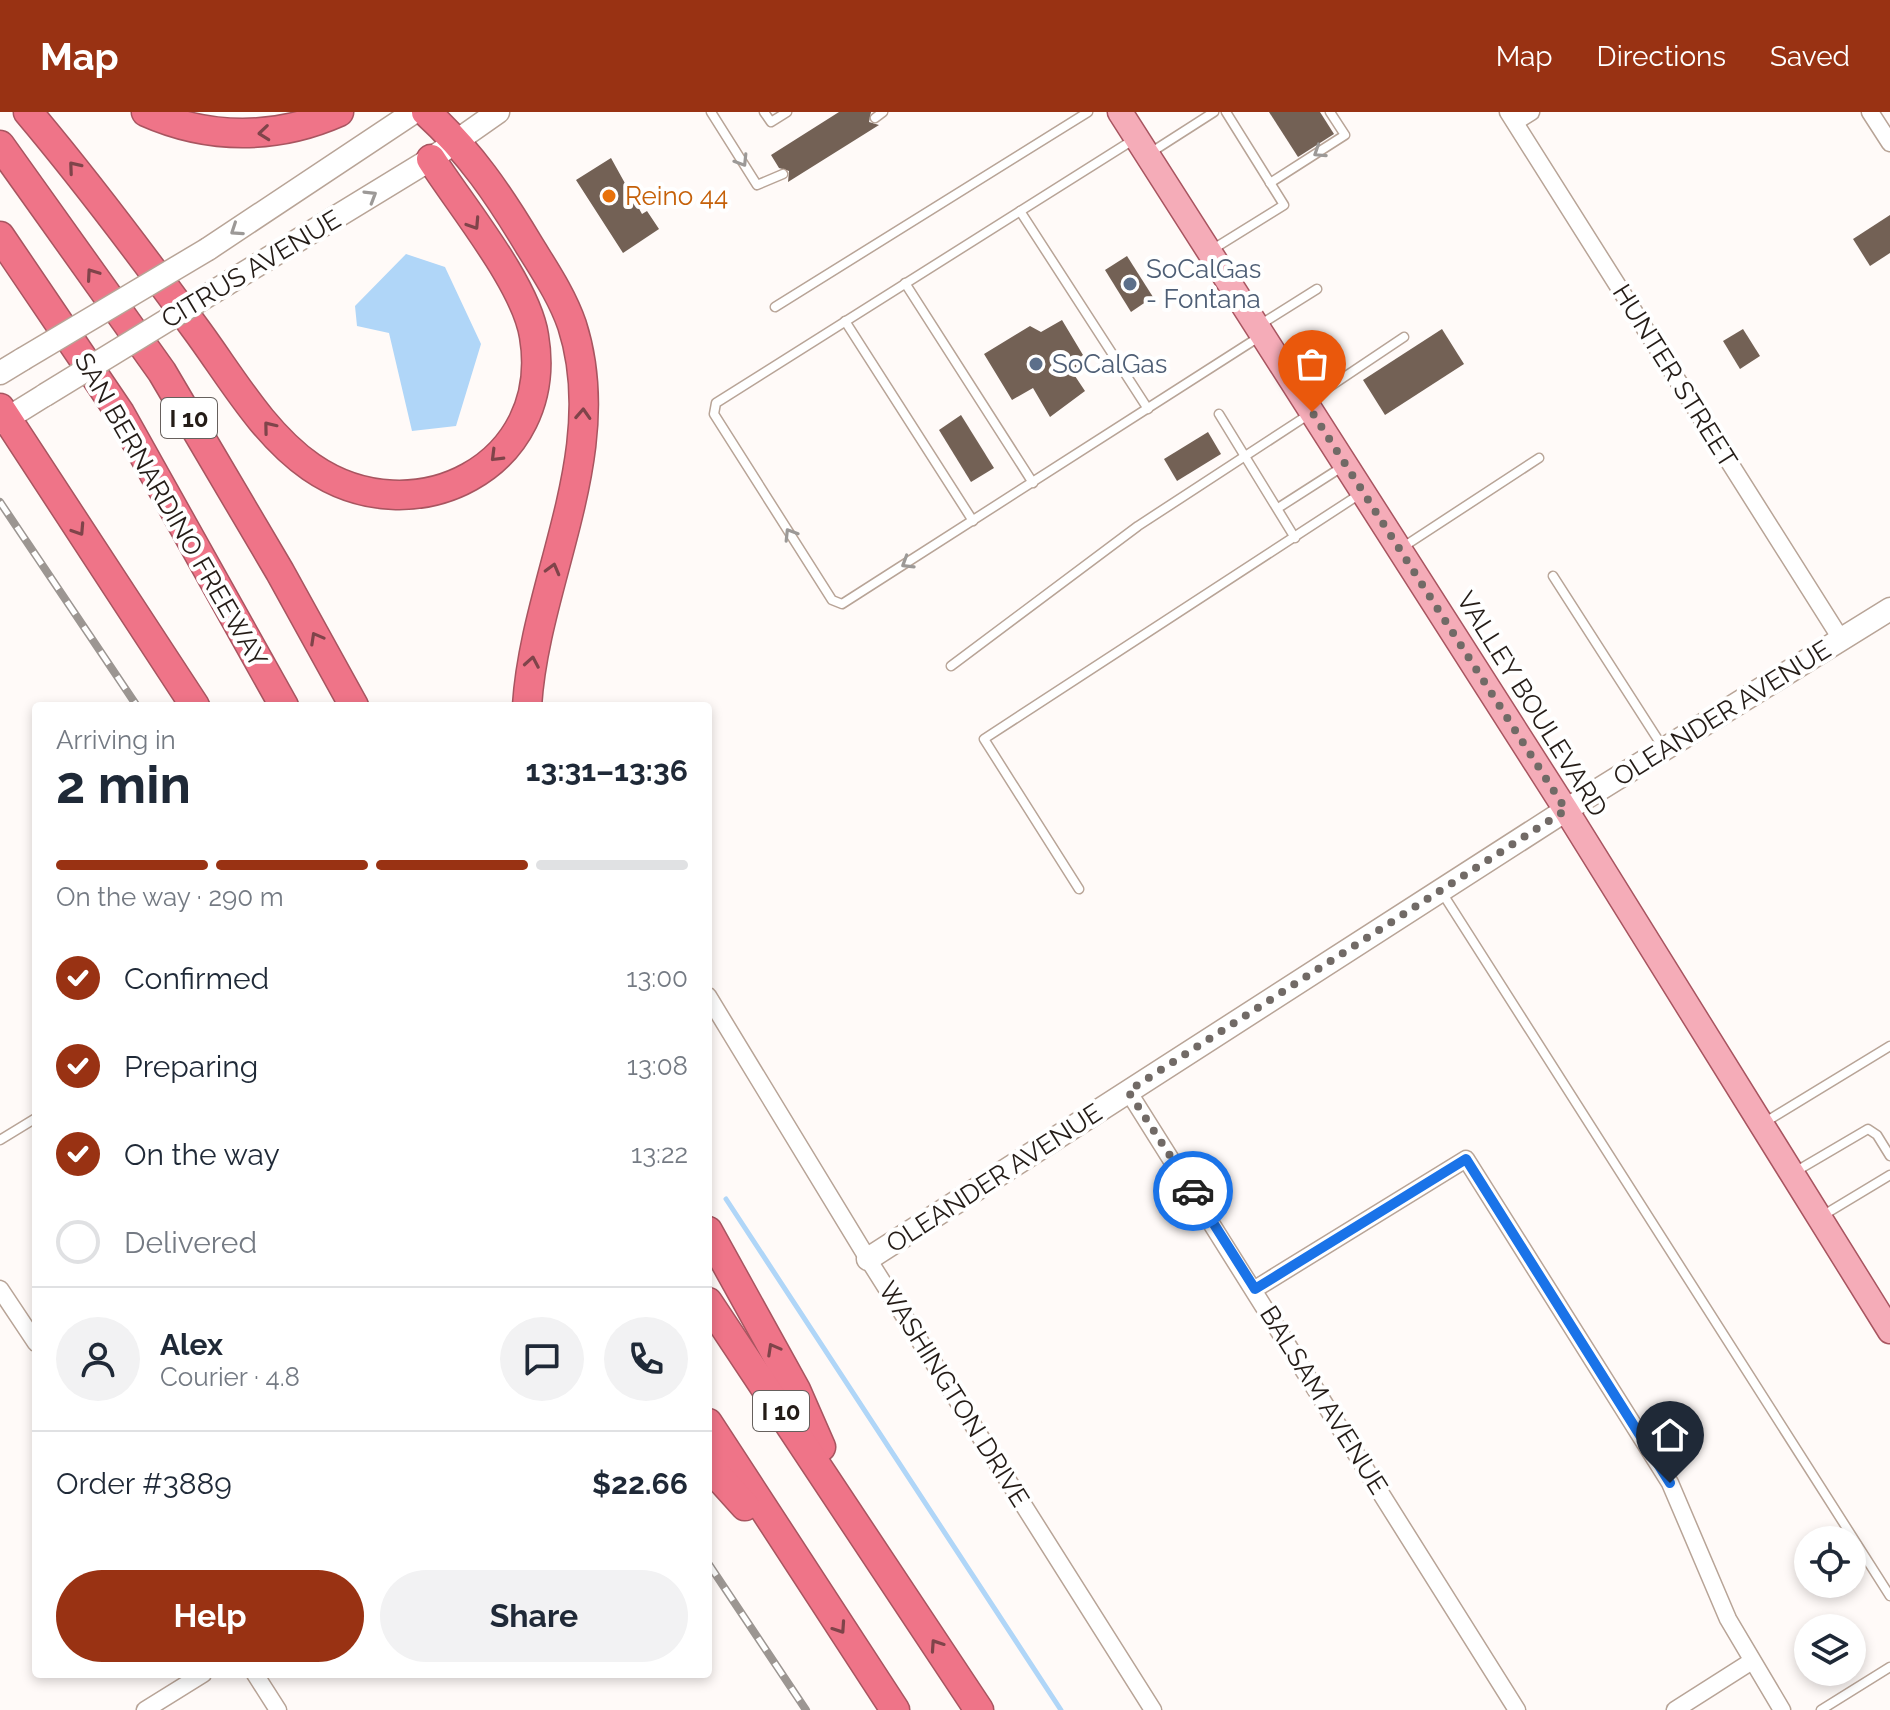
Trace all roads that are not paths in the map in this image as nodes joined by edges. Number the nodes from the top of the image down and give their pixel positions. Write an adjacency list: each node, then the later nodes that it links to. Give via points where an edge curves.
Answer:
1 (28, 112): 24 (highway, one-way to 1, via 521,298 535,338 536,376 522,422 493,461 444,490 383,495 329,477 284,445 96,192)
2 (146, 112): 3 (highway, one-way to 2, via 305,126 252,134 195,129)
3 (339, 112)
4 (414, 112): 36 (street, CITRUS AVENUE, one-way to 36, bridge, via 208,249)
5 (426, 112): 20 (highway)
6 (498, 112): 20 (street, CITRUS AVENUE)
7 (711, 112): 25 (lane, one-way to 25, via 757,185)
8 (764, 112): 9 (lane, via 771,122)
9 (787, 112)
10 (883, 112): 18 (lane)
11 (1088, 112): 32 (lane)
12 (1120, 112): 23 (main road, VALLEY BOULEVARD)
13 (1214, 112): 23 (lane)
14 (1226, 112): 26 (lane)
15 (1330, 112): 26 (lane, one-way to 26, via 1345,135)
16 (1531, 112): 17 (street)
17 (1511, 117): 52 (street, HUNTER STREET)
18 (875, 118)
19 (1880, 118): 21 (street)
20 (458, 141): 24 (street, CITRUS AVENUE); 57 (highway, one-way to 20, via 539,619 581,443 584,383 563,301 490,181)
21 (1890, 143)
22 (0, 145): 56 (highway, I 10, one-way to 22, via 162,372)
23 (1142, 146): 27 (lane); 29 (main road, VALLEY BOULEVARD)
24 (431, 159): 40 (street, CITRUS AVENUE, one-way to 24, bridge, via 45,395)
25 (783, 174)
26 (1270, 183): 29 (lane, via 1284,205)
27 (1020, 211): 30 (lane); 38 (lane)
28 (0, 236): 55 (highway, SAN BERNARDINO FREEWAY / I 10, via 120,413)
29 (1209, 251): 34 (main road, VALLEY BOULEVARD)
30 (905, 283): 33 (lane); 44 (lane)
31 (1317, 289): 34 (lane)
32 (775, 307)
33 (845, 321): 47 (lane); 47 (lane, one-way to 33, via 842,604 832,600 714,414 716,403)
34 (1260, 331): 37 (main road, VALLEY BOULEVARD); 38 (lane)
35 (1404, 337): 37 (lane)
36 (0, 373)
37 (1309, 407): 41 (lane); 43 (main road, VALLEY BOULEVARD)
38 (1148, 409): 44 (lane)
39 (1219, 414): 41 (lane)
40 (2, 416): 54 (highway, one-way to 54)
41 (1246, 456): 46 (lane); 53 (lane, via 1138,526)
42 (1539, 458): 49 (lane)
43 (1346, 465): 45 (main road, VALLEY BOULEVARD); 46 (lane)
44 (1033, 483): 47 (lane)
45 (1364, 492): 48 (lane); 49 (main road, VALLEY BOULEVARD)
46 (1278, 508): 48 (lane)
47 (973, 521)
48 (1295, 538): 60 (lane, via 984,739)
49 (1400, 549): 59 (main road, VALLEY BOULEVARD)
50 (1553, 576): 58 (lane)
51 (1890, 609): 52 (street, OLEANDER AVENUE)
52 (1841, 639): 58 (street, OLEANDER AVENUE)
53 (951, 666)
54 (192, 702)
55 (282, 702)
56 (352, 702)
57 (528, 702)
58 (1664, 749): 59 (street, OLEANDER AVENUE)
59 (1566, 810): 61 (street, OLEANDER AVENUE); 66 (main road, VALLEY BOULEVARD)
60 (1079, 889)
61 (1441, 890): 64 (street, OLEANDER AVENUE); 83 (lane)
62 (712, 1003): 73 (street, WASHINGTON DRIVE)
63 (1890, 1046): 66 (lane)
64 (1128, 1091): 73 (street, OLEANDER AVENUE); 75 (street, BALSAM AVENUE)
65 (32, 1120): 67 (lane)
66 (1761, 1124): 69 (main road, VALLEY BOULEVARD)
67 (0, 1140)
68 (1890, 1156): 69 (lane, via 1868,1129)
69 (1792, 1174): 71 (main road, VALLEY BOULEVARD)
70 (1890, 1175): 71 (lane)
71 (1819, 1217): 77 (main road, VALLEY BOULEVARD)
72 (712, 1238): 81 (highway, one-way to 72, via 796,1390)
73 (868, 1259): 92 (street, WASHINGTON DRIVE)
74 (0, 1289): 78 (street)
75 (1255, 1289): 84 (street, via 1466,1159 1670,1483 1728,1619); 93 (street, BALSAM AVENUE)
76 (712, 1308): 81 (highway, I 10)
77 (1890, 1331)
78 (32, 1337)
79 (712, 1429): 82 (highway, I 10)
80 (712, 1469): 82 (highway)
81 (854, 1521): 91 (highway, I 10, one-way to 81)
82 (796, 1563): 90 (highway, I 10, one-way to 90)
83 (1890, 1596)
84 (1752, 1661): 94 (street); 95 (street)
85 (1890, 1667): 96 (lane)
86 (197, 1678): 88 (street)
87 (258, 1678): 89 (street)
88 (145, 1710)
89 (278, 1710)
90 (895, 1710)
91 (979, 1710)
92 (1153, 1710)
93 (1517, 1710)
94 (1675, 1710)
95 (1782, 1710)
96 (1821, 1710)

